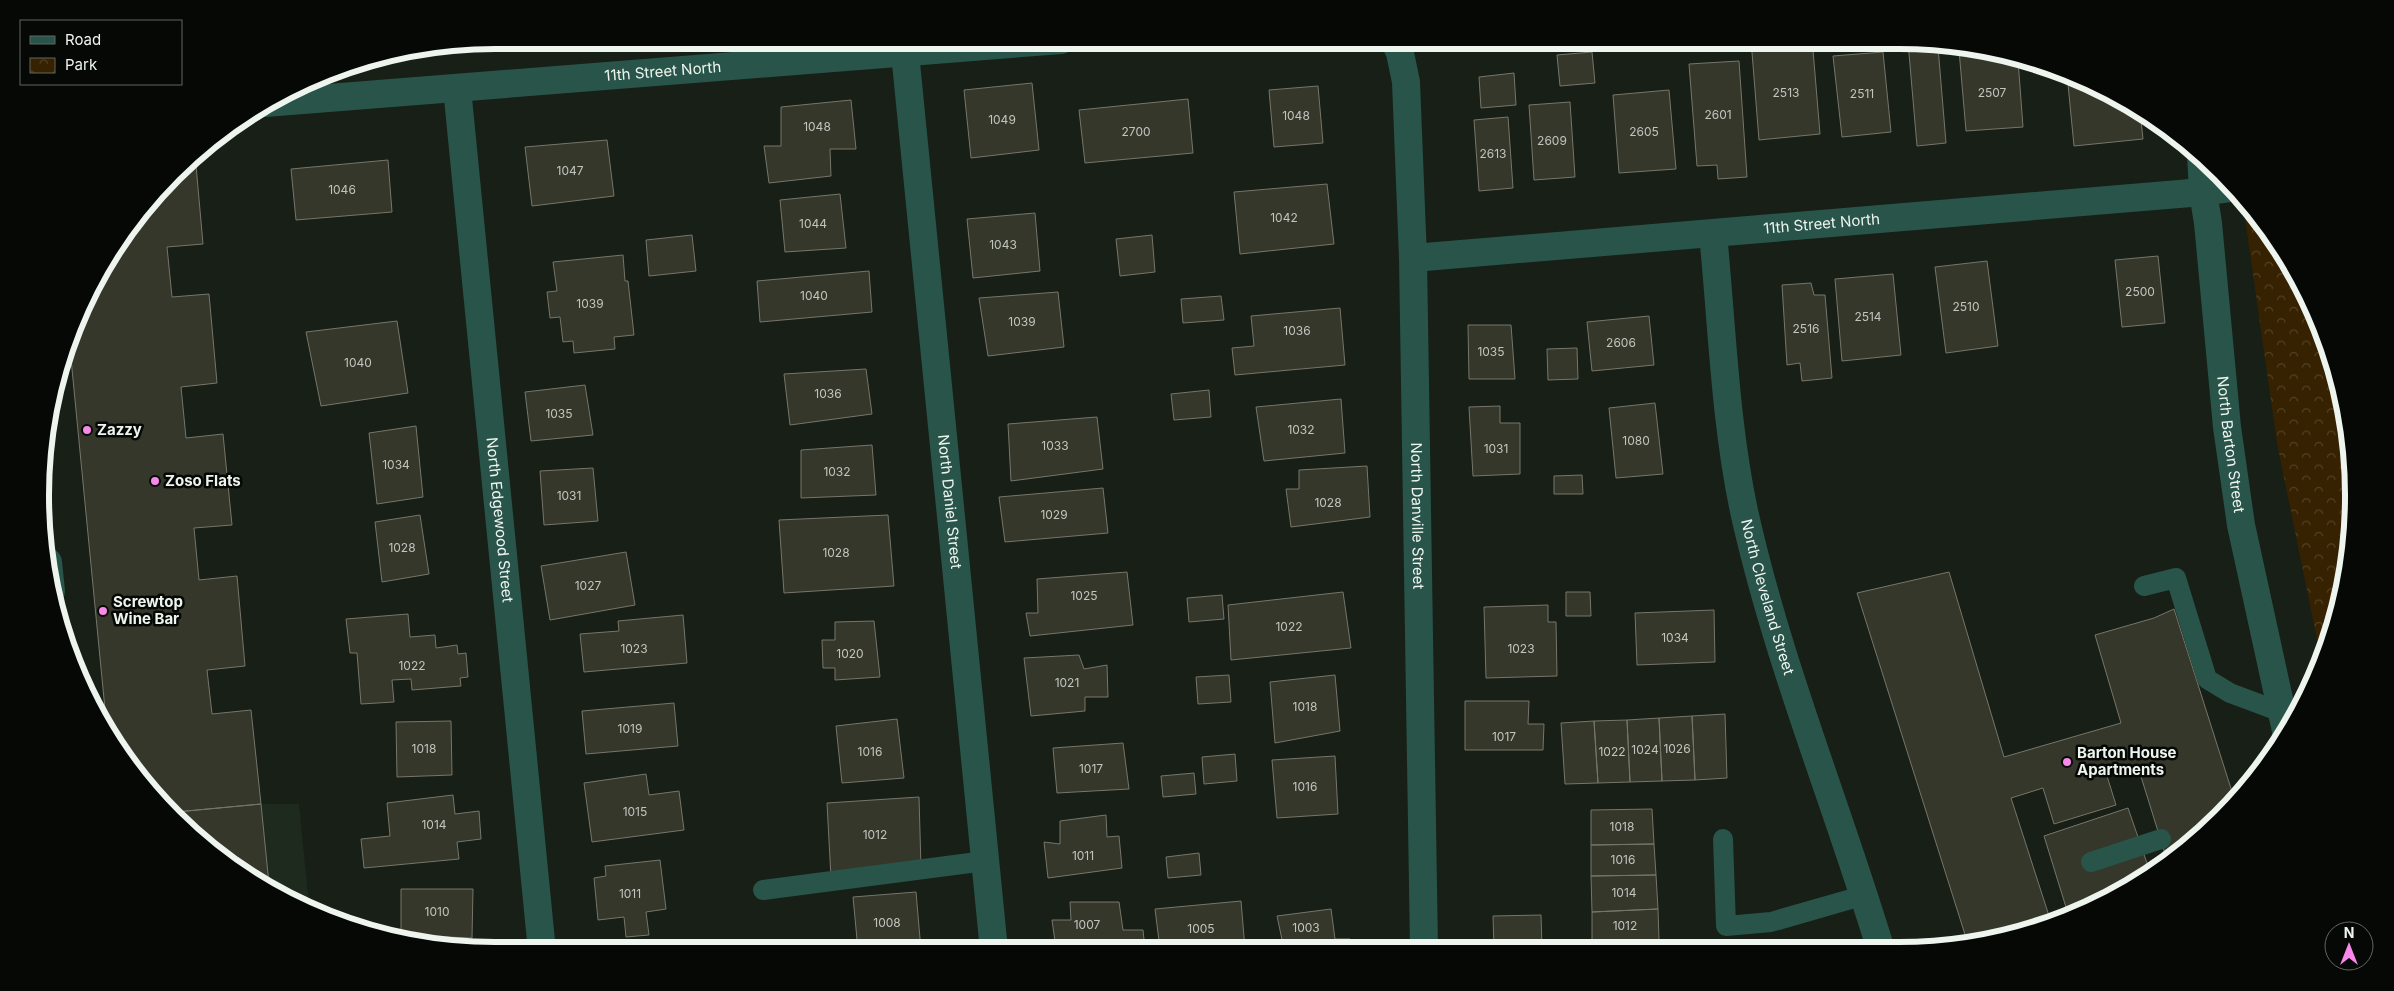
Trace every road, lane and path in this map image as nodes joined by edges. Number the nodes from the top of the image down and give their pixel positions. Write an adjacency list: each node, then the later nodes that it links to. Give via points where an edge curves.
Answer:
1 (961, 49): 3 (street, 11th Street North)
2 (1398, 49): 10 (street, North Danville Street, via 1406,82)
3 (905, 54): 4 (street, 11th Street North); 16 (street, North Daniel Street)
4 (456, 88): 5 (street, 11th Street North); 20 (street, North Edgewood Street)
5 (286, 101)
6 (2202, 168): 8 (street, North Barton Street)
7 (2223, 189): 8 (street, 11th Street North)
8 (2203, 192): 9 (street, 11th Street North); 12 (street, North Barton Street, via 2227,427 2241,525)
9 (1713, 234): 10 (street, 11th Street North); 19 (street, North Cleveland Street, via 1733,442 1744,511 1773,622)
10 (1413, 258): 22 (street, North Danville Street)
11 (2144, 586): 13 (lane, via 2176,578 2207,679)
12 (2284, 721)
13 (2284, 722)
14 (1723, 840): 19 (lane, via 1726,926 1772,922)
15 (2161, 840): 17 (lane)
16 (985, 861): 18 (lane); 21 (street, North Daniel Street)
17 (2091, 862)
18 (762, 890)
19 (1865, 895): 23 (street, North Cleveland Street)
20 (541, 942)
21 (993, 942)
22 (1424, 942)
23 (1879, 942)

